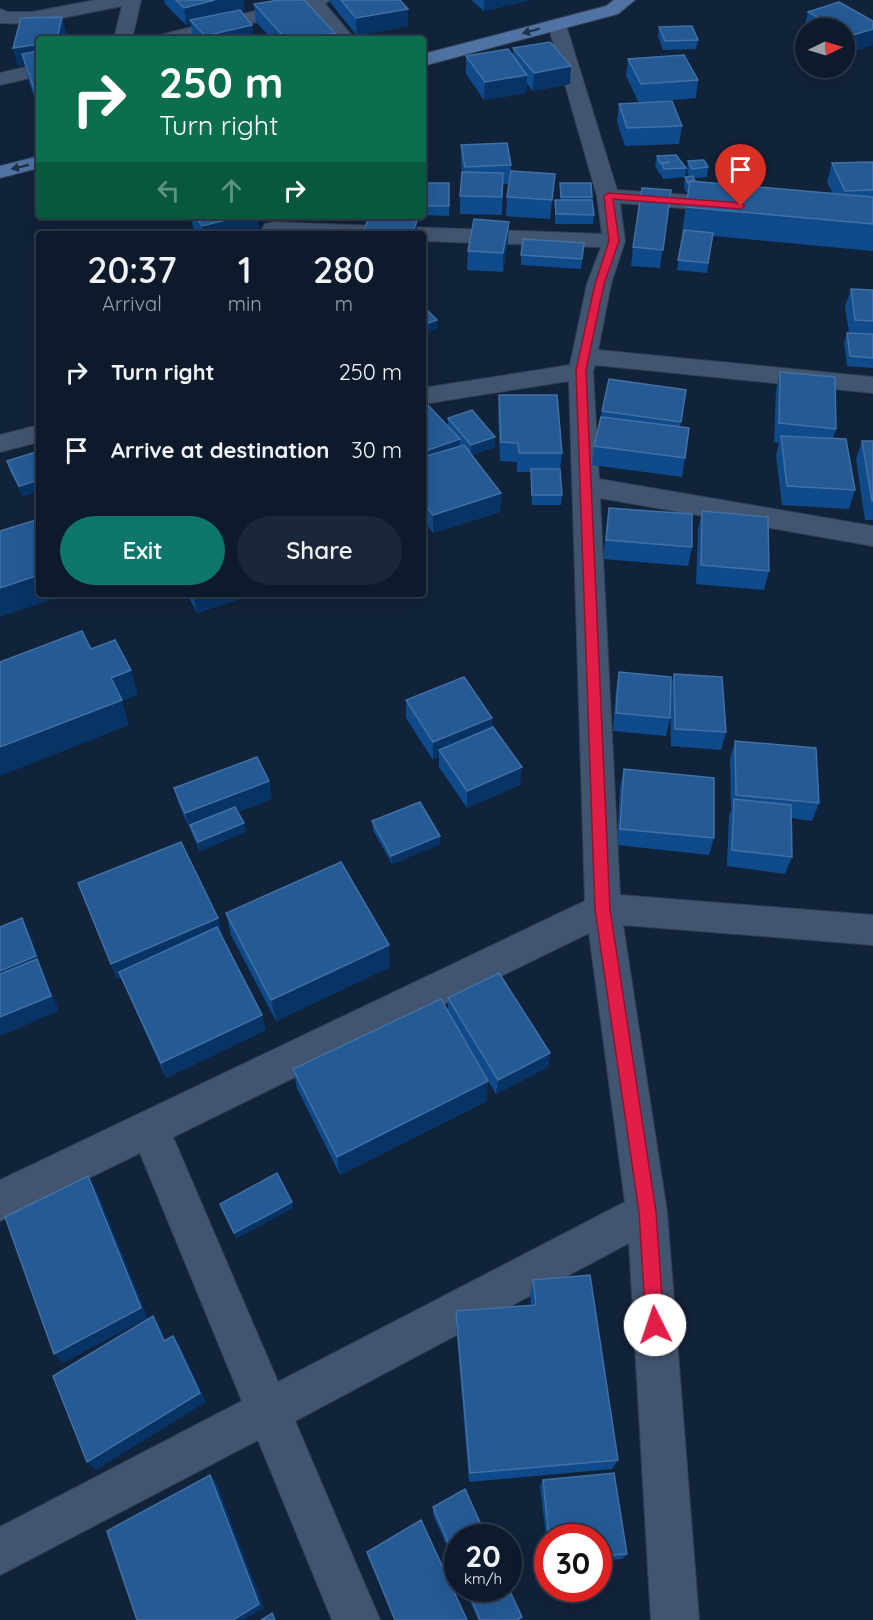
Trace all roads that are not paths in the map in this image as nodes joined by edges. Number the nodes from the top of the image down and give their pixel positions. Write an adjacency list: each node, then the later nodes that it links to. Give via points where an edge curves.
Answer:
1 (124, 0): 6 (street, via 32,18 3,18)
2 (132, 0): 8 (street)
3 (592, 0): 11 (main road)
4 (626, 0): 7 (main road, via 612,10)
5 (315, 1): 9 (street); 10 (street)
6 (0, 14)
7 (557, 25): 12 (main road, one-way to 12); 19 (street)
8 (124, 36)
9 (179, 36)
10 (344, 36)
11 (426, 44)
12 (426, 59)
13 (36, 71): 14 (street)
14 (0, 80)
15 (36, 146): 16 (main road)
16 (0, 155)
17 (36, 163): 18 (main road, one-way to 18)
18 (0, 172)
19 (608, 196): 20 (street); 24 (street)
20 (746, 207)
21 (270, 226): 22 (street)
22 (385, 231)
23 (426, 233): 24 (street)
24 (614, 241): 25 (street, via 599,284)
25 (582, 363): 26 (street); 27 (street); 30 (street)
26 (873, 385)
27 (426, 395)
28 (36, 434): 29 (street)
29 (0, 444)
30 (585, 486): 31 (street); 32 (street)
31 (873, 536)
32 (603, 909): 33 (street); 34 (street); 36 (street)
33 (873, 930)
34 (150, 1129): 35 (street); 37 (street)
35 (0, 1201)
36 (647, 1212): 37 (street); 40 (street)
37 (268, 1411): 38 (street); 39 (street)
38 (0, 1552)
39 (356, 1620)
40 (675, 1620)

